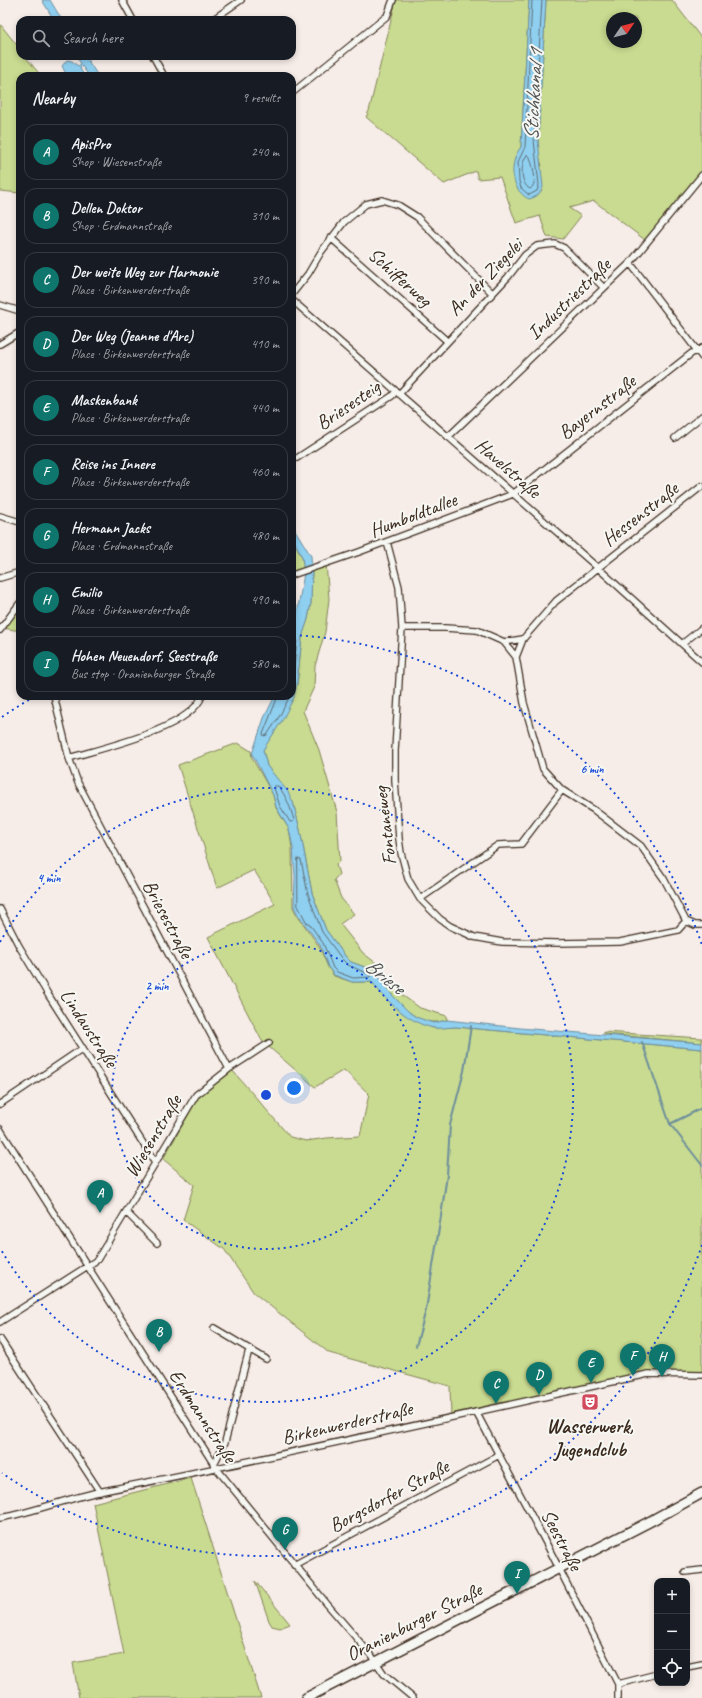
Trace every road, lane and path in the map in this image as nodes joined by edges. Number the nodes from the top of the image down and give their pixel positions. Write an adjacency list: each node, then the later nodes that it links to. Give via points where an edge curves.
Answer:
1 (122, 0): 4 (street)
2 (241, 0): 5 (street)
3 (393, 0): 8 (street, via 387,16)
4 (131, 16)
5 (218, 16)
6 (157, 60): 7 (street)
7 (162, 72)
8 (296, 90)
9 (702, 175): 11 (street, Industriestraße)
10 (331, 238): 13 (street); 14 (street, via 344,222 366,204 382,200 390,202 417,217); 19 (street, Schifferweg)
11 (630, 263): 12 (street, Industriestraße); 21 (street)
12 (604, 288): 14 (street, An der Ziegelei, via 564,248 547,243 530,250); 25 (street, Industriestraße)
13 (296, 289)
14 (492, 293): 19 (street, An der Ziegelei)
15 (296, 304): 23 (street, Havelstraße)
16 (0, 305): 17 (street)
17 (16, 310)
18 (16, 334): 20 (street)
19 (447, 341): 23 (street, An der Ziegelei)
20 (0, 344)
21 (700, 349): 22 (street); 29 (street, Bayernstraße)
22 (702, 357)
23 (397, 393): 25 (street, Havelstraße); 27 (street, Briesesteig)
24 (702, 416): 26 (street)
25 (448, 437): 29 (street, Havelstraße)
26 (674, 438)
27 (297, 458)
28 (702, 486): 33 (street, Hessenstraße)
29 (513, 494): 32 (street, Humboldtallee); 33 (street, Havelstraße)
30 (0, 516): 31 (street)
31 (16, 521)
32 (388, 542): 35 (street, Humboldtallee); 38 (street, Fontaneweg, via 399,587)
33 (598, 568): 41 (street, Hessenstraße, via 556,601); 43 (street, Havelstraße)
34 (16, 573): 36 (street)
35 (296, 574)
36 (0, 578)
37 (16, 608): 40 (street)
38 (402, 628): 42 (street, via 477,630); 50 (street, Fontaneweg, via 395,751 396,796 401,853 408,879)
39 (702, 628): 43 (street)
40 (0, 630)
41 (522, 639): 42 (street); 44 (street)
42 (504, 642): 44 (street)
43 (682, 644): 45 (street, Havelstraße)
44 (516, 657): 49 (street, via 524,704 543,769)
45 (702, 662)
46 (55, 700): 48 (street, Briesestraße)
47 (200, 700): 48 (street, via 182,718 162,729)
48 (69, 758): 56 (street, Briesestraße, via 78,783)
49 (562, 790): 50 (street, via 521,844 498,844); 52 (street, via 594,810 641,846 664,879)
50 (420, 899): 52 (street, Fontaneweg, via 450,926 474,937 502,942 620,942 678,930)
51 (0, 909): 55 (street, Lindaustraße, via 19,946)
52 (686, 921): 53 (street)
53 (702, 925)
54 (269, 1043): 56 (street, Wiesenstraße)
55 (83, 1048): 57 (street); 59 (street, Lindaustraße)
56 (229, 1069): 59 (street, Wiesenstraße, via 196,1095)
57 (0, 1104)
58 (0, 1129): 62 (street, Erdmannstraße)
59 (155, 1162): 60 (street, Wiesenstraße)
60 (125, 1213): 61 (street); 62 (street, Wiesenstraße, via 97,1260)
61 (157, 1244)
62 (87, 1266): 63 (street, Wiesenstraße); 71 (street, Erdmannstraße)
63 (0, 1322)
64 (214, 1328): 66 (street)
65 (0, 1339): 72 (street)
66 (249, 1350): 67 (street); 71 (street, via 225,1442)
67 (266, 1359)
68 (702, 1375): 69 (street, Birkenwerderstraße, via 648,1374)
69 (476, 1412): 70 (street, Seestraße); 71 (street, Birkenwerderstraße)
70 (499, 1455): 75 (street, Borgsdorfer Straße); 76 (street, Seestraße)
71 (215, 1466): 72 (street, Birkenwerderstraße); 75 (street, Erdmannstraße)
72 (100, 1492): 74 (street, Birkenwerderstraße)
73 (702, 1493): 76 (main road, Oranienburger Straße)
74 (0, 1518)
75 (294, 1565): 79 (street, Erdmannstraße)
76 (559, 1568): 79 (main road, Oranienburger Straße); 83 (street, Seestraße)
77 (702, 1570): 78 (street)
78 (685, 1572)
79 (376, 1662): 84 (main road, Oranienburger Straße); 85 (street, Erdmannstraße, via 384,1674)
80 (702, 1664): 81 (street)
81 (690, 1666)
82 (654, 1675): 83 (street)
83 (618, 1684): 86 (street, Seestraße)
84 (306, 1698)
85 (413, 1698)
86 (618, 1698)

